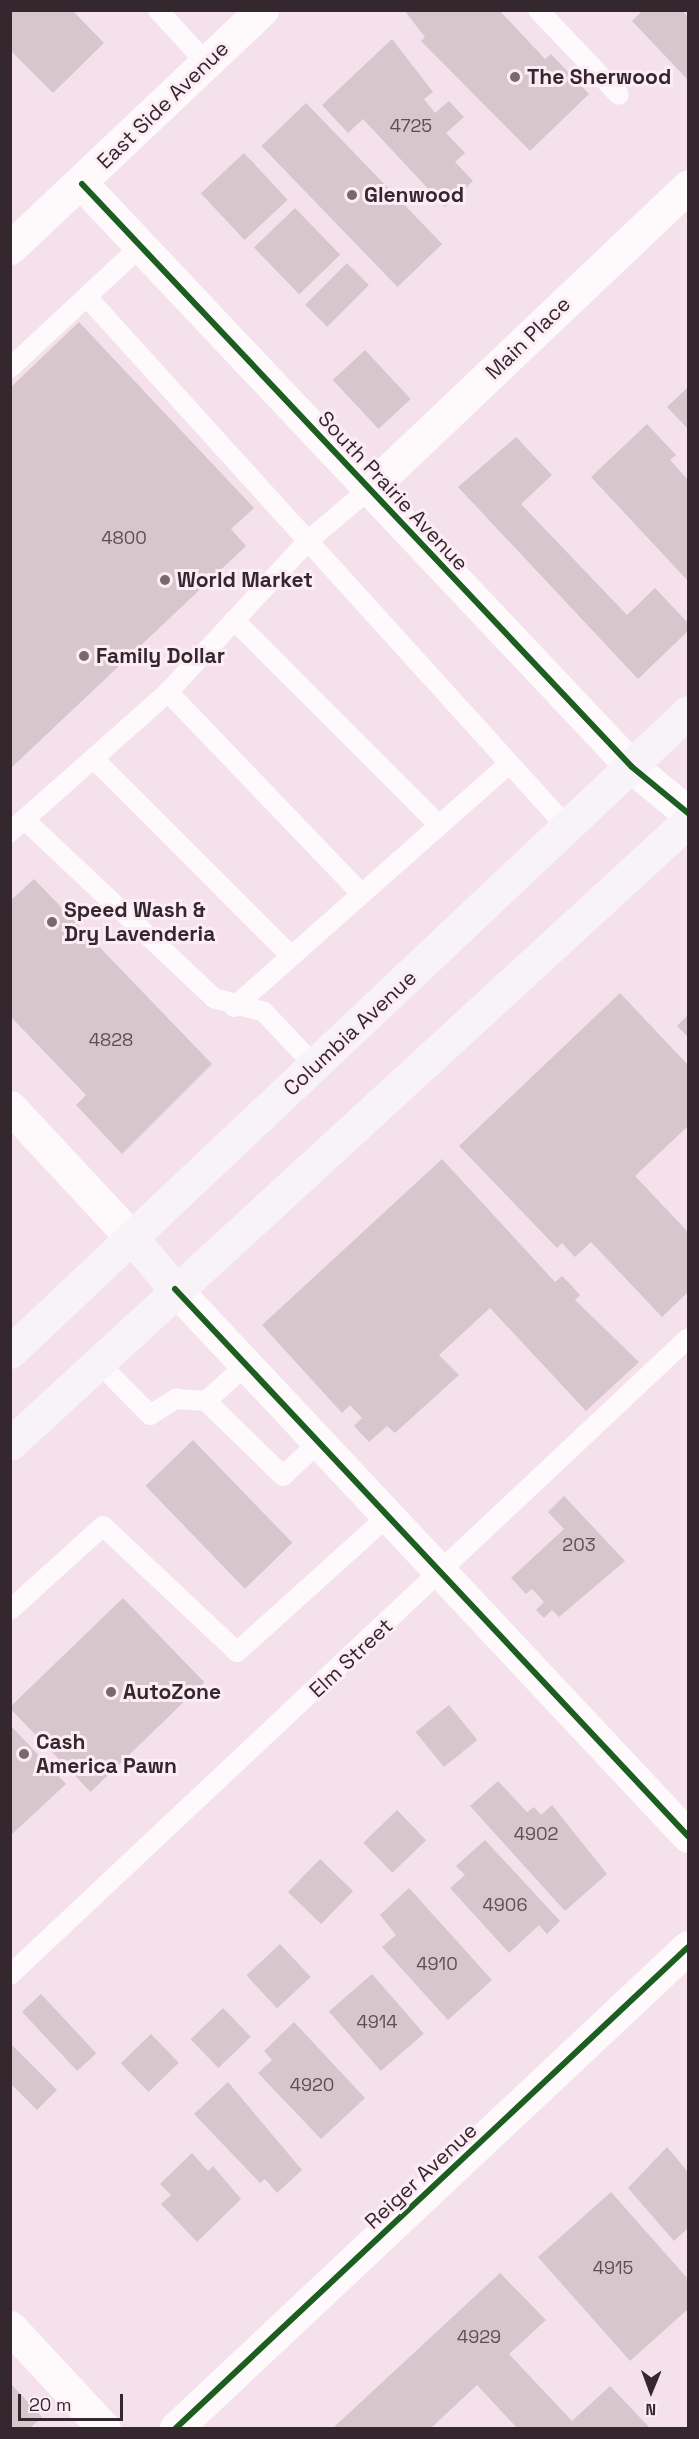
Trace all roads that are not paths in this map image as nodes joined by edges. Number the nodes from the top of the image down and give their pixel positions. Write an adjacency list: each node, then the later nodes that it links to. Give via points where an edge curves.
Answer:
1 (158, 10): 4 (lane)
2 (262, 10): 4 (street, East Side Avenue)
3 (538, 10): 5 (lane)
4 (206, 63): 6 (street, East Side Avenue)
5 (619, 95)
6 (82, 184): 8 (street, South Prairie Avenue); 9 (street, East Side Avenue)
7 (688, 186): 12 (street, Main Place)
8 (141, 246): 10 (lane); 12 (street, South Prairie Avenue)
9 (10, 248)
10 (87, 297): 11 (lane); 13 (lane)
11 (10, 368)
12 (368, 490): 13 (lane); 19 (street, South Prairie Avenue)
13 (309, 540): 14 (lane); 18 (lane)
14 (234, 620): 15 (lane); 22 (lane)
15 (168, 692): 17 (lane); 25 (lane)
16 (688, 712): 19 (main road, Columbia Avenue)
17 (96, 761): 23 (lane); 26 (lane)
18 (509, 764): 22 (lane); 24 (lane)
19 (632, 766): 20 (street, South Prairie Avenue); 24 (main road, Columbia Avenue)
20 (688, 813)
21 (688, 821): 31 (main road)
22 (439, 825): 25 (lane)
23 (18, 826): 27 (lane, via 214,998)
24 (567, 827): 28 (main road, Columbia Avenue)
25 (362, 894): 26 (lane)
26 (291, 956): 27 (lane)
27 (234, 1007): 28 (lane, via 264,1012)
28 (315, 1066): 30 (main road, Columbia Avenue)
29 (10, 1107): 30 (street)
30 (132, 1238): 31 (main road); 33 (main road, Columbia Avenue)
31 (175, 1289): 34 (main road); 35 (street)
32 (688, 1338): 40 (lane, Elm Street)
33 (10, 1352)
34 (98, 1362): 36 (lane, via 150,1415 176,1399); 37 (main road)
35 (246, 1365): 36 (lane); 38 (street)
36 (206, 1401): 38 (lane, via 284,1476)
37 (10, 1444)
38 (317, 1444): 39 (street)
39 (386, 1518): 40 (street); 41 (lane, via 237,1652 103,1526)
40 (437, 1574): 42 (street); 44 (lane, Elm Street)
41 (10, 1610)
42 (688, 1836)
43 (688, 1947): 47 (street, Reiger Avenue)
44 (10, 1975)
45 (10, 2327): 46 (street)
46 (104, 2428)
47 (176, 2428)

